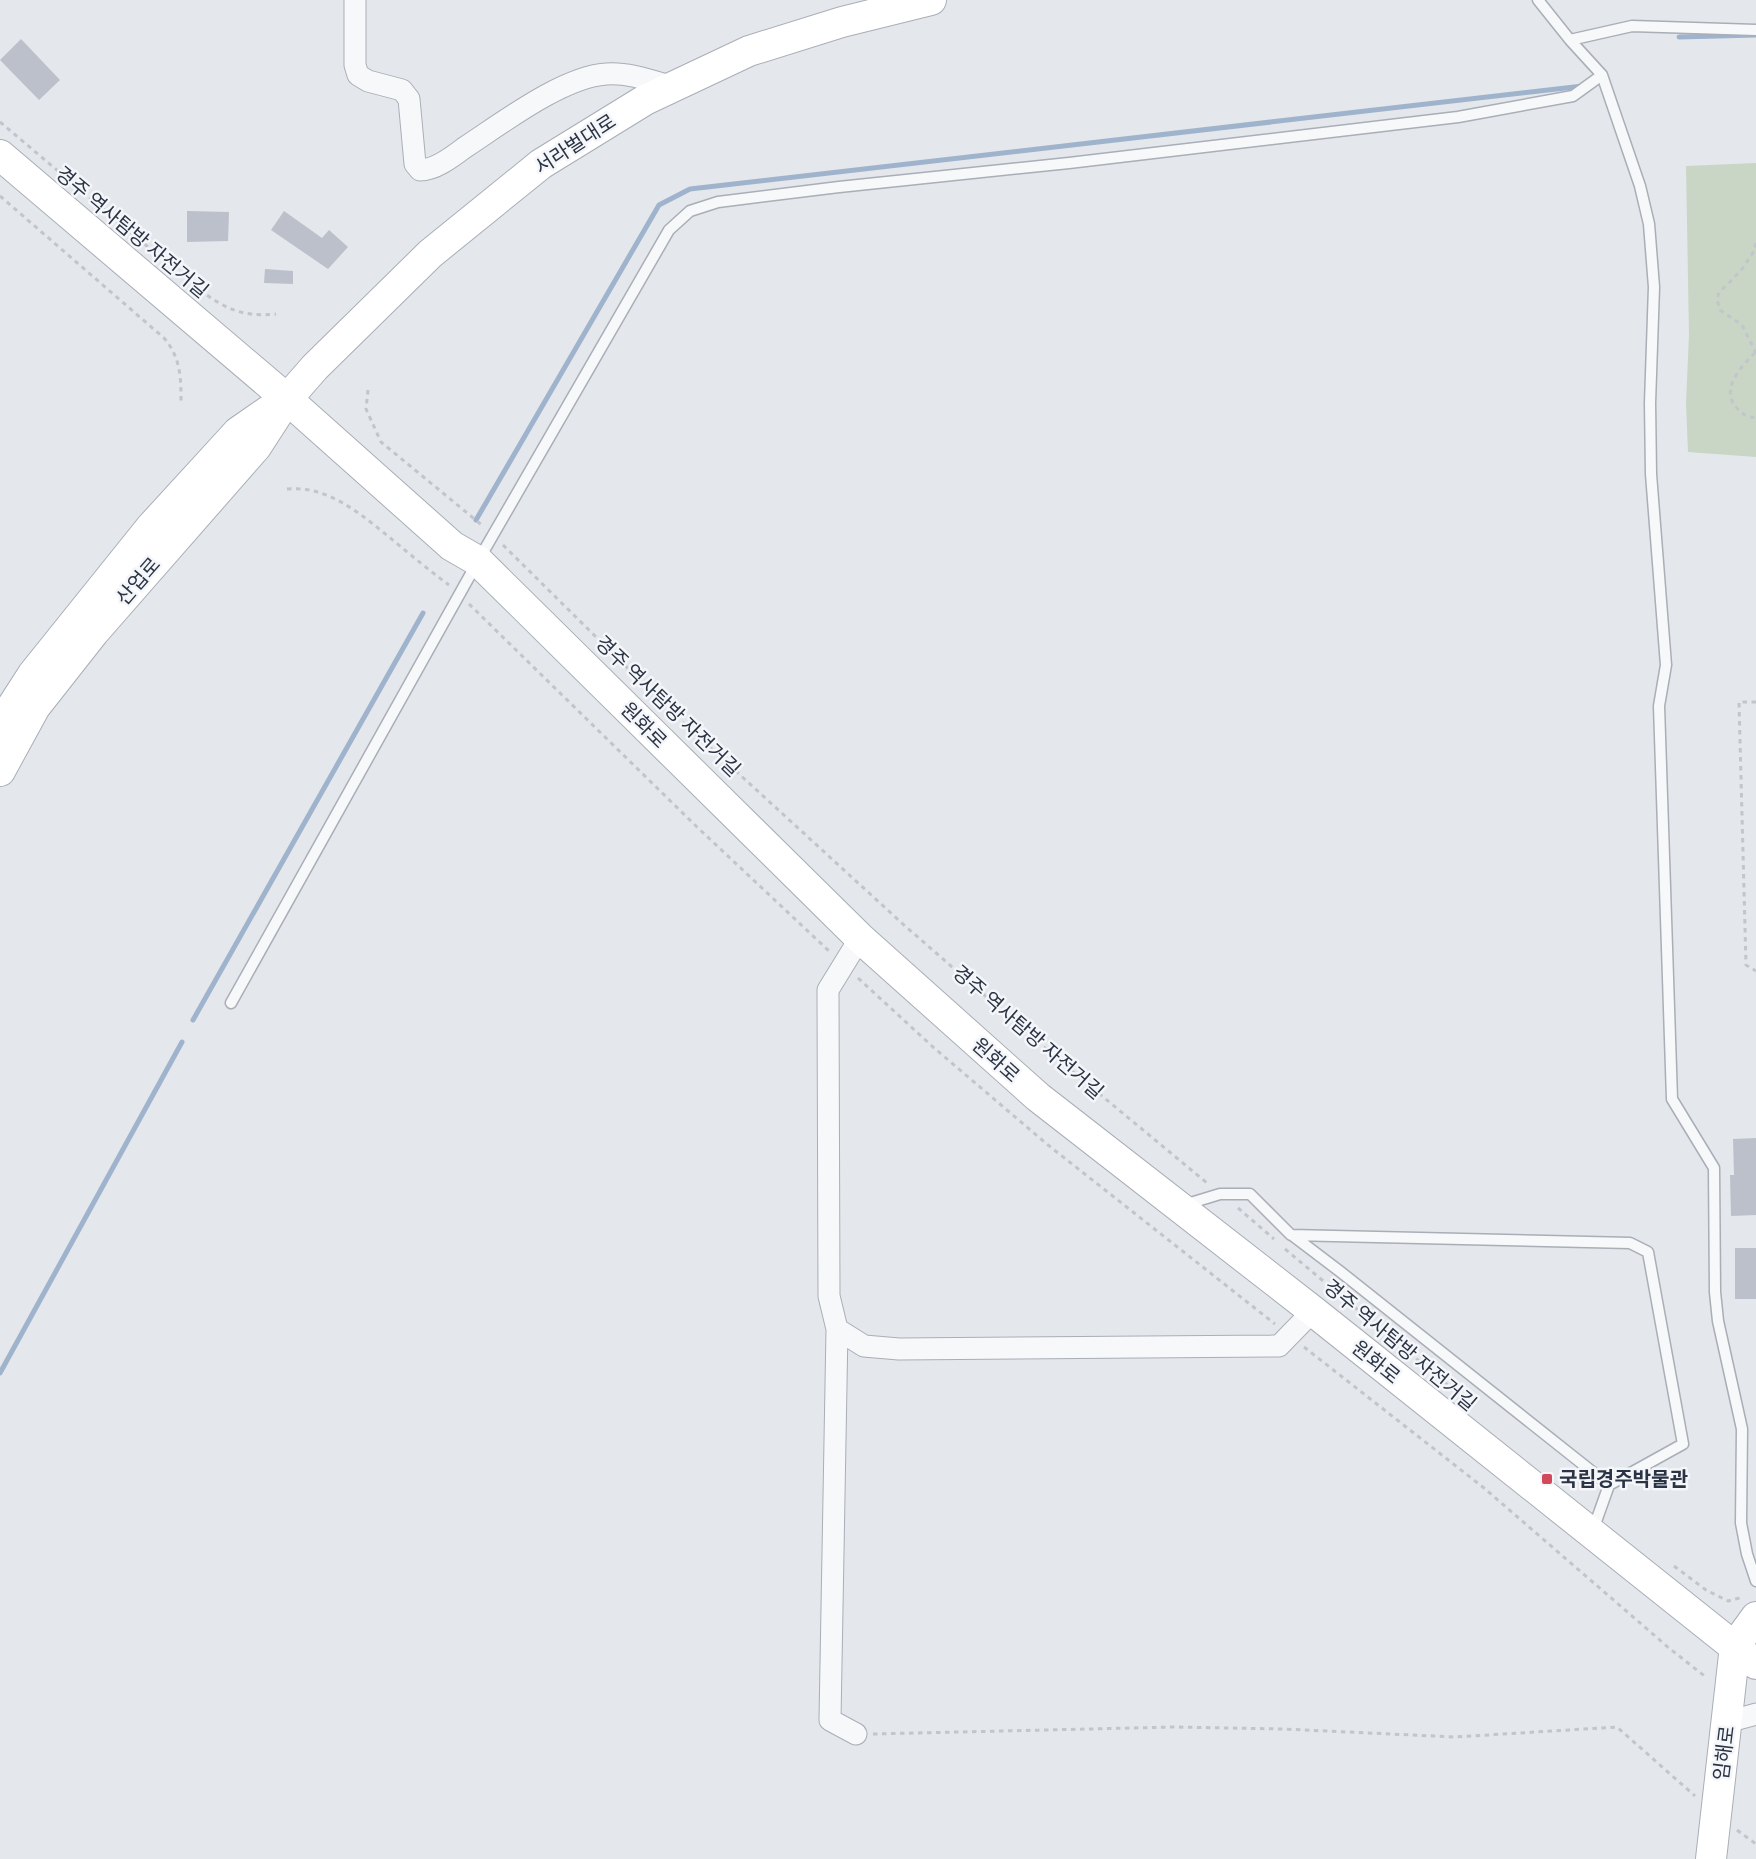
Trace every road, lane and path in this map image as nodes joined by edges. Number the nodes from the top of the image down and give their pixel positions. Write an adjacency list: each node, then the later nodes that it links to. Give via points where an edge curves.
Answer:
1 (355, 0): 7 (street, via 358,75 402,90 409,99 415,164 420,170 428,170 454,155 535,102 587,78 627,75)
2 (931, 0): 7 (street, 서라벌대로, via 749,51)
3 (1538, 0): 5 (lane)
4 (1756, 30): 5 (lane, via 1632,26)
5 (1570, 40): 6 (lane)
6 (1602, 75): 19 (lane, via 1573,96 1458,117 839,187 718,202 690,211 669,230); 38 (lane, via 1640,186 1649,224 1654,287 1651,463 1666,665 1659,706 1672,1098 1714,1168 1715,1292 1742,1429 1741,1523)
7 (673, 87): 16 (street, 서라벌대로, via 541,164 430,254)
8 (0, 122): 12 (path, 경주 역사탐방 자전거길, via 221,305 259,316)
9 (0, 155): 16 (street)
10 (0, 196): 17 (path, via 173,348 181,374)
11 (1756, 243): 13 (path, via 1754,252 1719,292 1717,300 1720,310 1742,325)
12 (276, 314)
13 (1754, 345): 14 (path)
14 (1756, 352): 18 (path, via 1732,382 1730,394 1733,405)
15 (368, 390): 19 (path, 경주 역사탐방 자전거길, via 366,409 381,441)
16 (287, 399): 20 (street, 원화로, via 452,546); 22 (street, 산업로, via 238,432 151,527 71,624); 23 (street, 산업로, via 256,447 94,632 35,707)
17 (181, 403)
18 (1756, 417)
19 (493, 535): 20 (lane); 27 (path, 경주 역사탐방 자전거길, via 679,719 899,921 1060,1062)
20 (478, 561): 24 (street, 원화로); 26 (lane)
21 (1756, 702): 25 (path, via 1739,702 1746,964)
22 (0, 725)
23 (0, 771)
24 (860, 938): 28 (street, 원화로, via 1038,1097); 33 (street, via 828,990 829,1296)
25 (1756, 971)
26 (231, 1003)
27 (1221, 1194): 28 (lane); 29 (lane, via 1250,1194); 30 (path, 경주 역사탐방 자전거길)
28 (1178, 1207): 32 (street, 원화로)
29 (1292, 1235): 35 (lane); 35 (lane, via 1630,1244 1648,1252 1683,1444)
30 (1274, 1239)
31 (1283, 1247): 34 (path, 경주 역사탐방 자전거길)
32 (1312, 1311): 33 (street, via 1279,1346 899,1349 864,1346); 36 (street, 원화로)
33 (837, 1329): 43 (street, via 830,1720)
34 (1474, 1407)
35 (1609, 1485): 36 (lane)
36 (1592, 1533): 40 (street, 원화로)
37 (1670, 1564): 39 (path, via 1706,1590)
38 (1756, 1581)
39 (1751, 1607): 40 (street)
40 (1746, 1655): 42 (street, 임해로, via 1730,1681)
41 (1756, 1714): 42 (street)
42 (1727, 1722): 44 (street, 임해로)
43 (856, 1734): 44 (path, via 1175,1727 1455,1737 1617,1727)
44 (1716, 1815): 45 (street, 임해로)
45 (1711, 1859)

